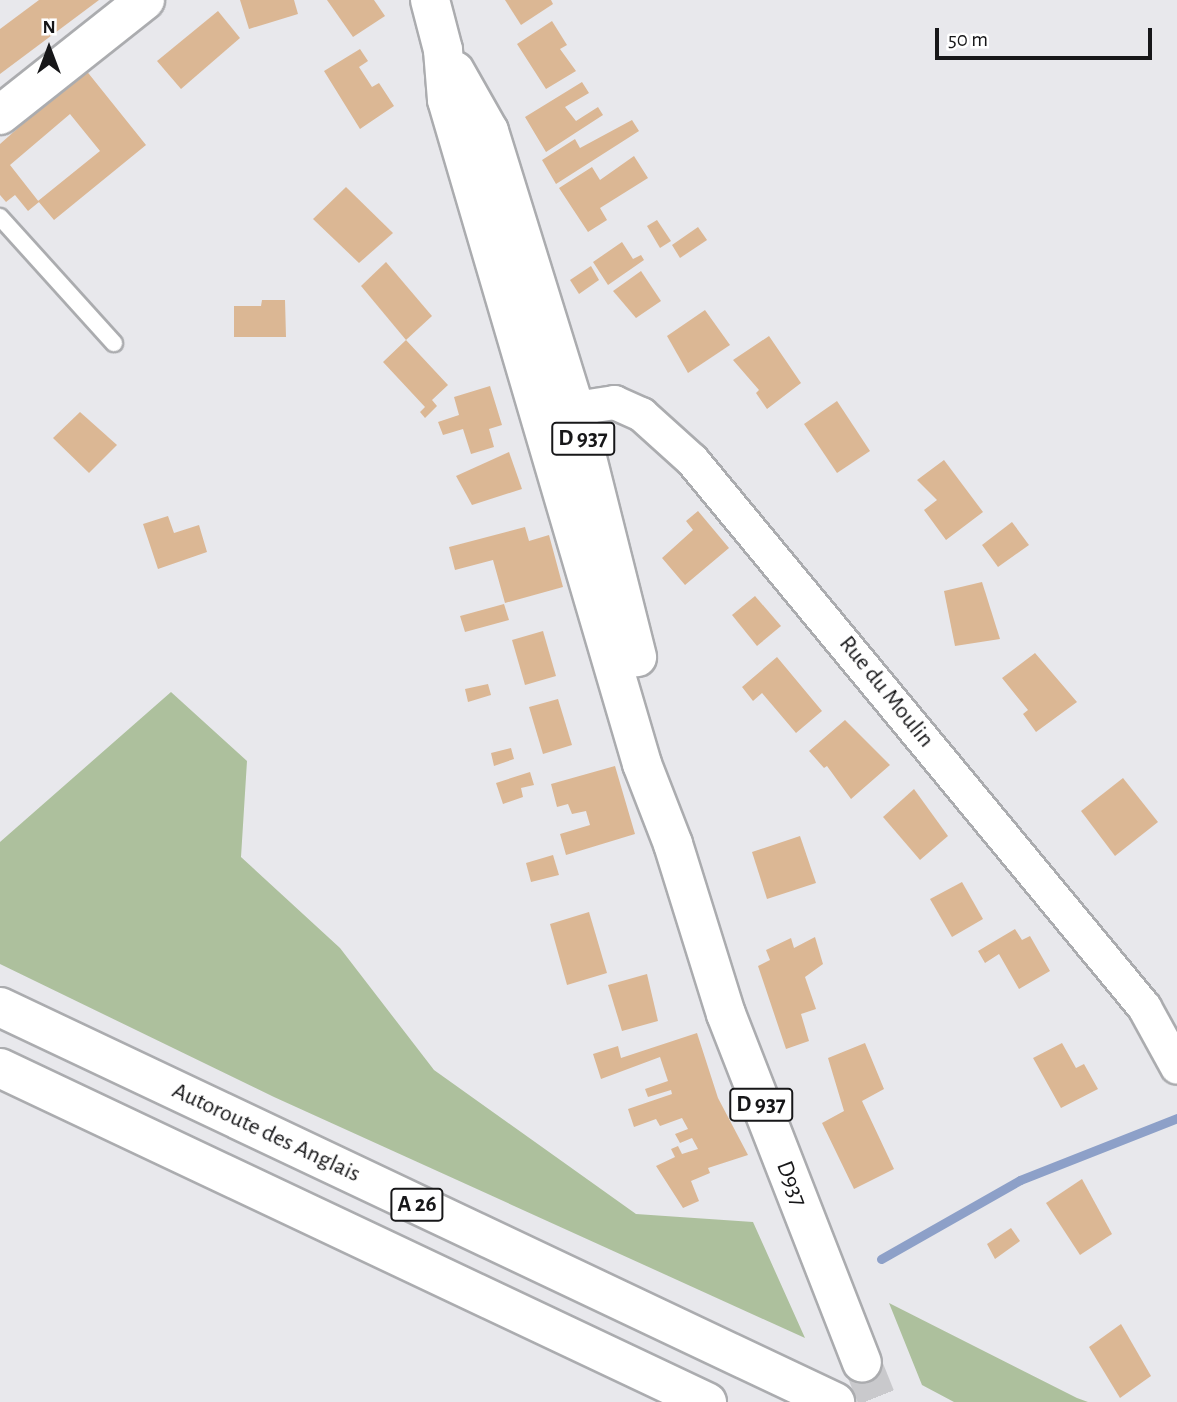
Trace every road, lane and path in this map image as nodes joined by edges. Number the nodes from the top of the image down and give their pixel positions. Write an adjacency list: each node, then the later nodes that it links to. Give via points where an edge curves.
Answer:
1 (145, 0): 3 (main road)
2 (430, 0): 6 (main road, D 937, via 443,50 489,131)
3 (0, 115)
4 (0, 217): 5 (lane)
5 (114, 343)
6 (557, 410): 8 (street, Rue du Moulin, via 614,402 641,414 692,460 1144,1007); 10 (main road, D937 / D 937, via 663,761 673,844 726,1014)
7 (0, 1007): 12 (main road, Autoroute des Anglais / A 26)
8 (1177, 1067)
9 (0, 1068): 11 (main road, A 26)
10 (862, 1362)
11 (707, 1402)
12 (835, 1402)

